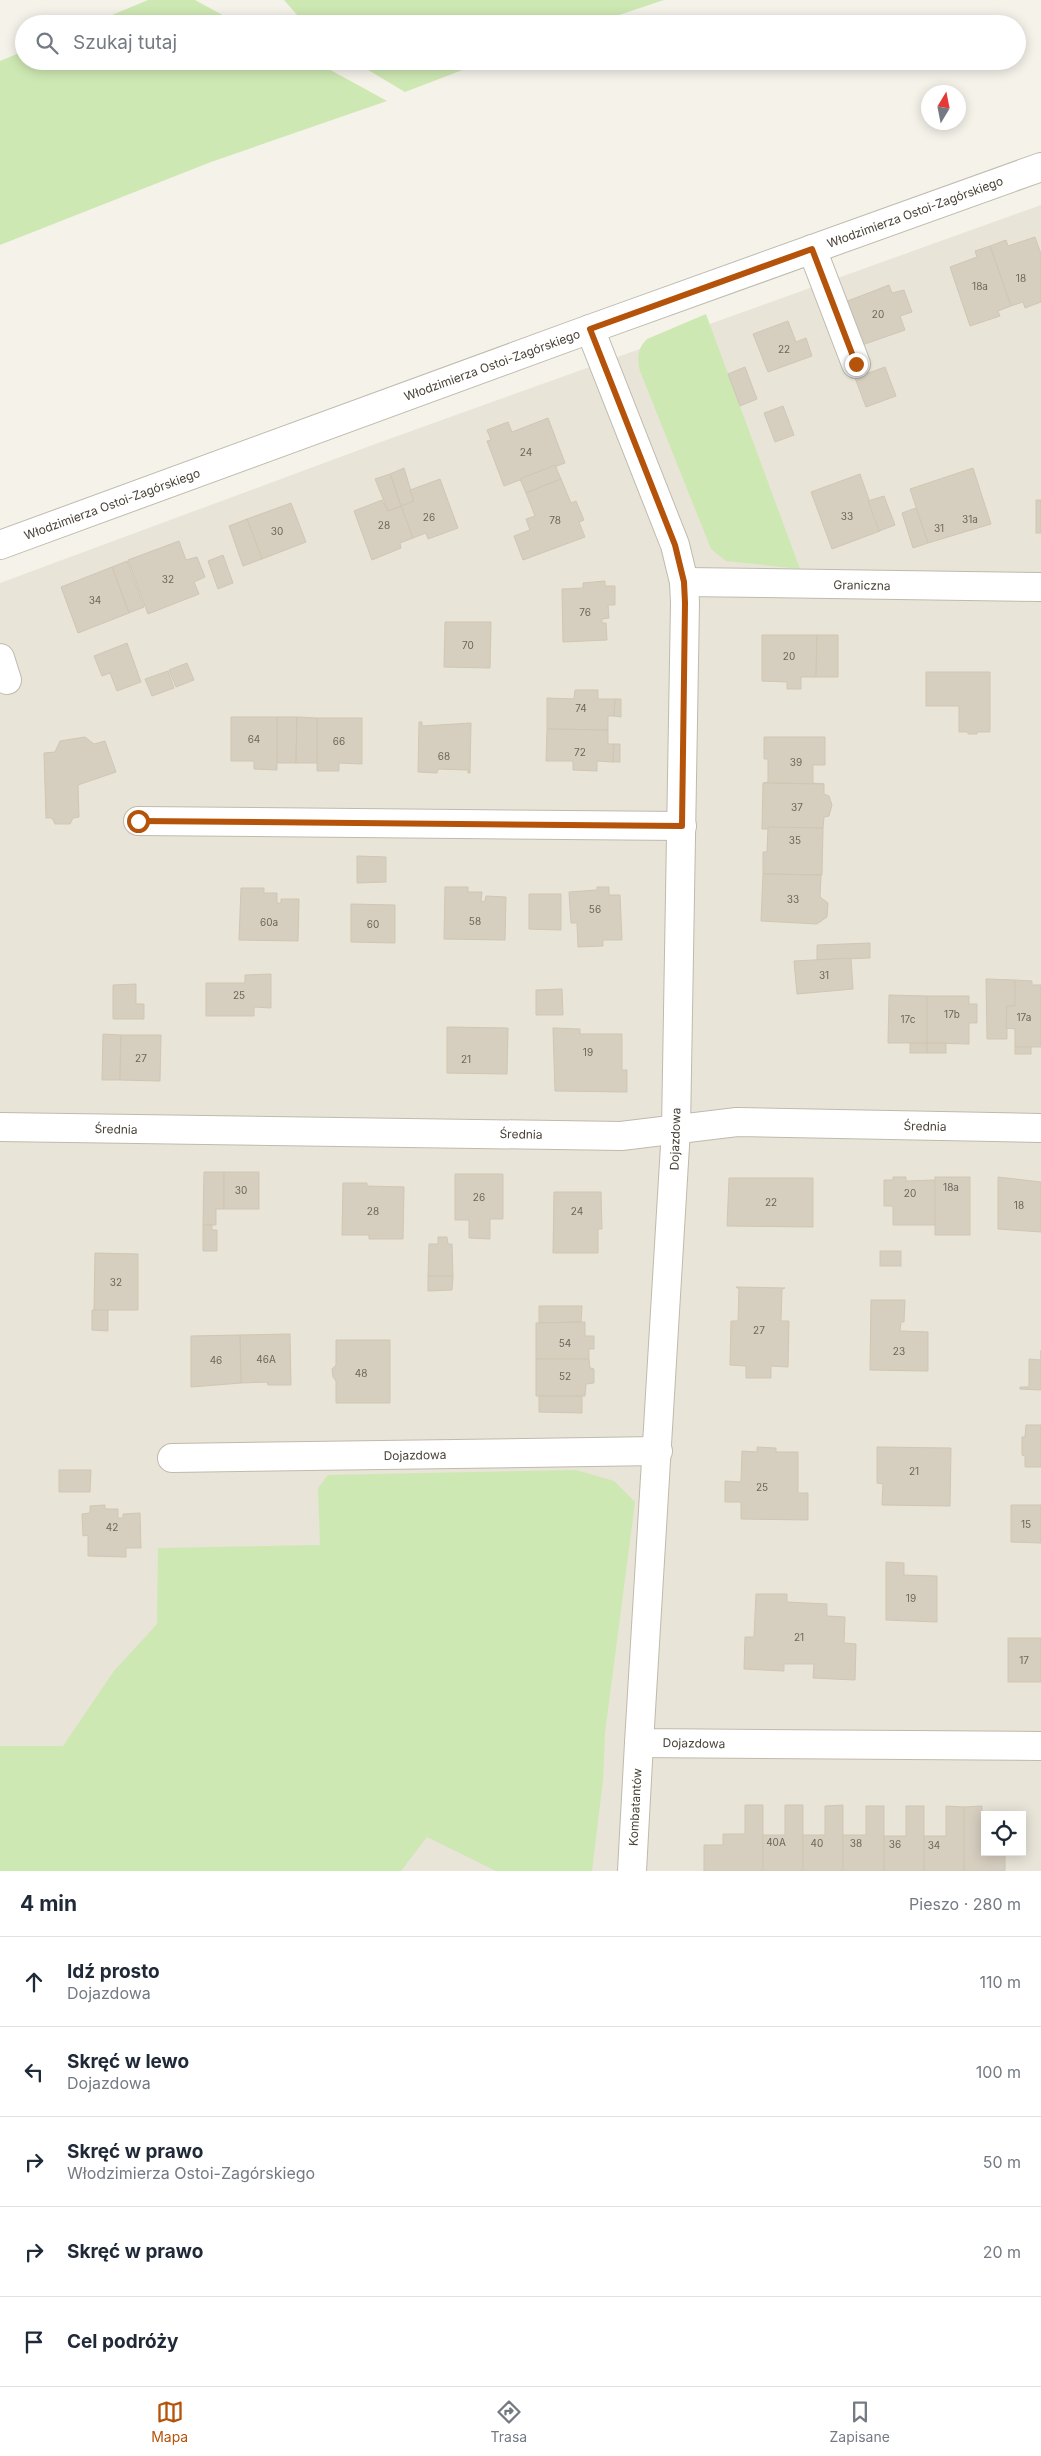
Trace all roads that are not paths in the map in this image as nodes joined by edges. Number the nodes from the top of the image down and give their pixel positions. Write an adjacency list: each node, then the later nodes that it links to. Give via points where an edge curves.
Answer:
1 (1041, 167): 2 (street, Włodzimierza Ostoi-Zagórskiego)
2 (812, 249): 3 (street, Włodzimierza Ostoi-Zagórskiego); 4 (street)
3 (590, 329): 5 (street, Włodzimierza Ostoi-Zagórskiego); 6 (street, Dojazdowa, via 675,545)
4 (856, 364)
5 (0, 545)
6 (684, 582): 7 (street, Graniczna); 9 (street, Dojazdowa)
7 (1041, 588)
8 (138, 821): 9 (street)
9 (682, 826): 12 (street, Dojazdowa)
10 (0, 1127): 12 (street, Średnia, via 621,1136)
11 (1041, 1128): 12 (street, Średnia, via 736,1122)
12 (676, 1129): 13 (street, Dojazdowa)
13 (658, 1451): 14 (street, Dojazdowa); 15 (street, Dojazdowa)
14 (172, 1458)
15 (639, 1743): 16 (street, Dojazdowa); 17 (street, Kombatantów)
16 (1041, 1746)
17 (632, 1871)

